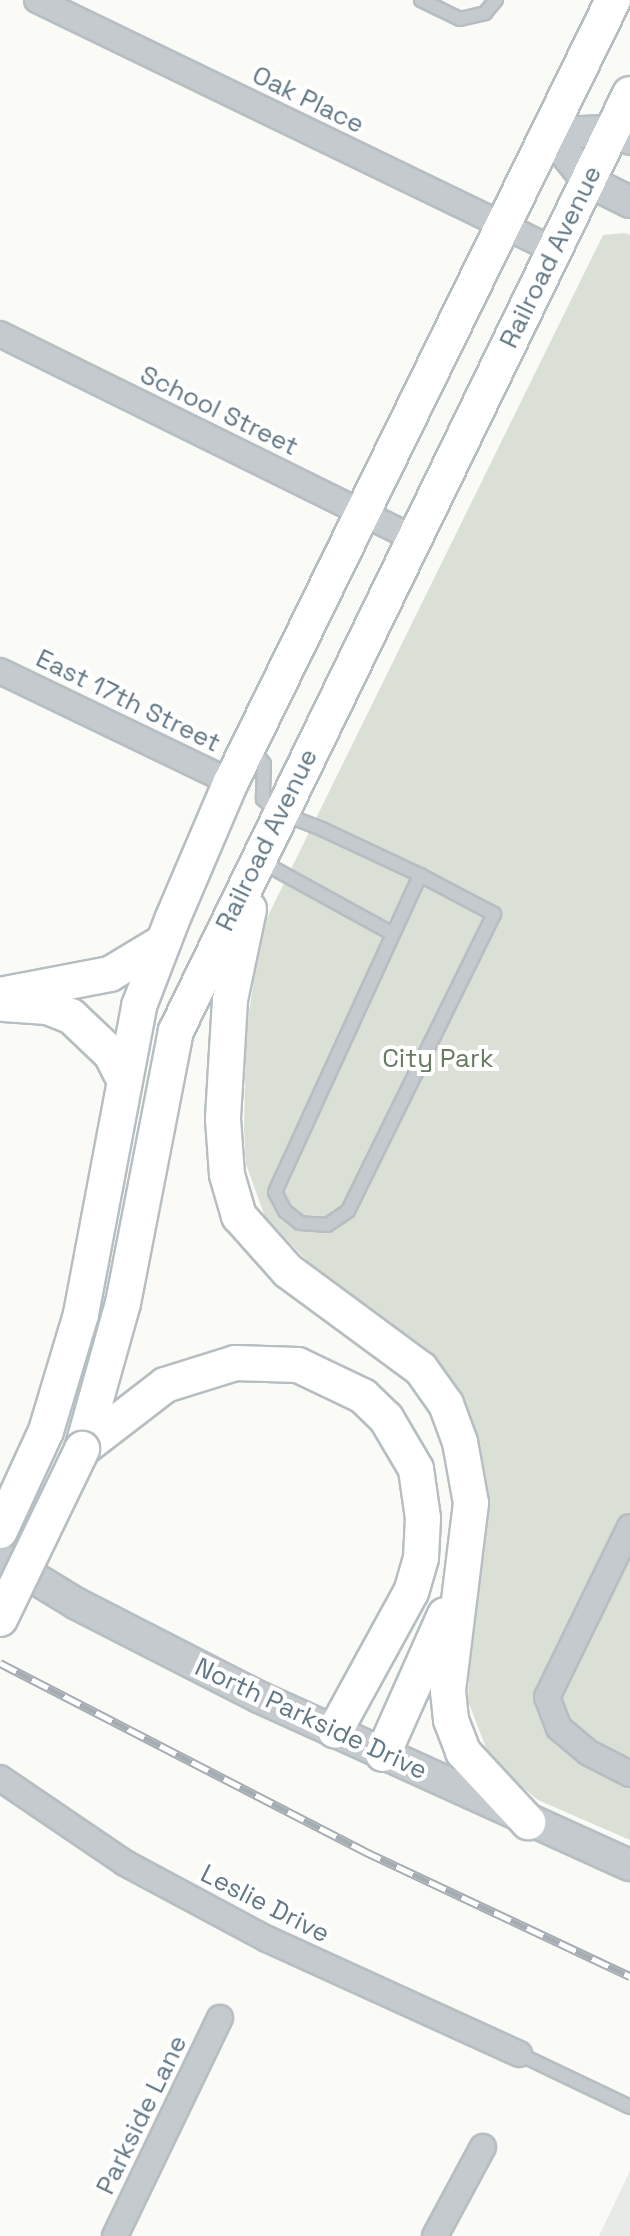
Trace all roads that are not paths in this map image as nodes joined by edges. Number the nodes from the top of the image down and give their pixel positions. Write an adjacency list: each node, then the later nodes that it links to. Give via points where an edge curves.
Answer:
1 (37, 0): 10 (street, Oak Place)
2 (421, 0): 3 (lane, via 460,19 485,13)
3 (496, 0)
4 (613, 0): 6 (main road, Railroad Avenue)
5 (630, 94): 7 (main road, Railroad Avenue)
6 (549, 133): 7 (street); 8 (street); 10 (main road, Railroad Avenue)
7 (621, 135): 8 (main road, Railroad Avenue)
8 (588, 181): 9 (street); 11 (main road, Railroad Avenue)
9 (630, 202)
10 (502, 223): 11 (street, Oak Place); 13 (main road, Railroad Avenue)
11 (554, 250): 14 (main road, Railroad Avenue)
12 (0, 334): 13 (street, School Street)
13 (362, 513): 14 (street, School Street); 16 (main road, Railroad Avenue)
14 (413, 538): 18 (main road, Railroad Avenue)
15 (0, 671): 17 (street, East 17th Street)
16 (250, 747): 17 (main road, Railroad Avenue); 18 (lane, East 17th Street, via 264,764 263,799)
17 (231, 782): 22 (main road, Railroad Avenue)
18 (275, 820): 19 (main road); 20 (lane); 26 (main road, Railroad Avenue, via 176,1031 123,1303)
19 (262, 862): 21 (lane); 30 (main road, via 230,1000 223,1119 227,1175 239,1216 264,1249 421,1369 446,1404 460,1442 471,1503)
20 (420, 875): 21 (lane); 21 (lane, via 494,914 348,1211 327,1225 300,1223 285,1211 275,1192)
21 (393, 934)
22 (163, 942): 23 (main road, via 110,974); 25 (main road, Railroad Avenue, via 139,1006)
23 (0, 995)
24 (0, 1003): 25 (main road, via 47,1007 71,1016 111,1054)
25 (125, 1081): 28 (main road, Railroad Avenue, via 81,1314 46,1431)
26 (82, 1449): 31 (main road, Railroad Avenue, bridge); 32 (main road, via 165,1385 235,1363 298,1365 363,1396 386,1418 416,1469 423,1518 421,1558 411,1592)
27 (630, 1527): 34 (street, via 547,1697 559,1728 589,1753)
28 (0, 1531)
29 (0, 1557): 32 (street, North Parkside Drive, via 77,1604)
30 (458, 1587): 33 (main road); 36 (main road, via 448,1691 451,1720 463,1752)
31 (0, 1619)
32 (335, 1731): 33 (street, North Parkside Drive)
33 (383, 1754): 36 (street, North Parkside Drive)
34 (630, 1774)
35 (0, 1778): 39 (street, Leslie Drive, via 125,1863 254,1932)
36 (528, 1822): 37 (street, North Parkside Drive)
37 (630, 1865)
38 (220, 2018): 42 (street, Parkside Lane)
39 (519, 2054): 40 (lane)
40 (630, 2107)
41 (483, 2147): 43 (street)
42 (115, 2236)
43 (435, 2236)

